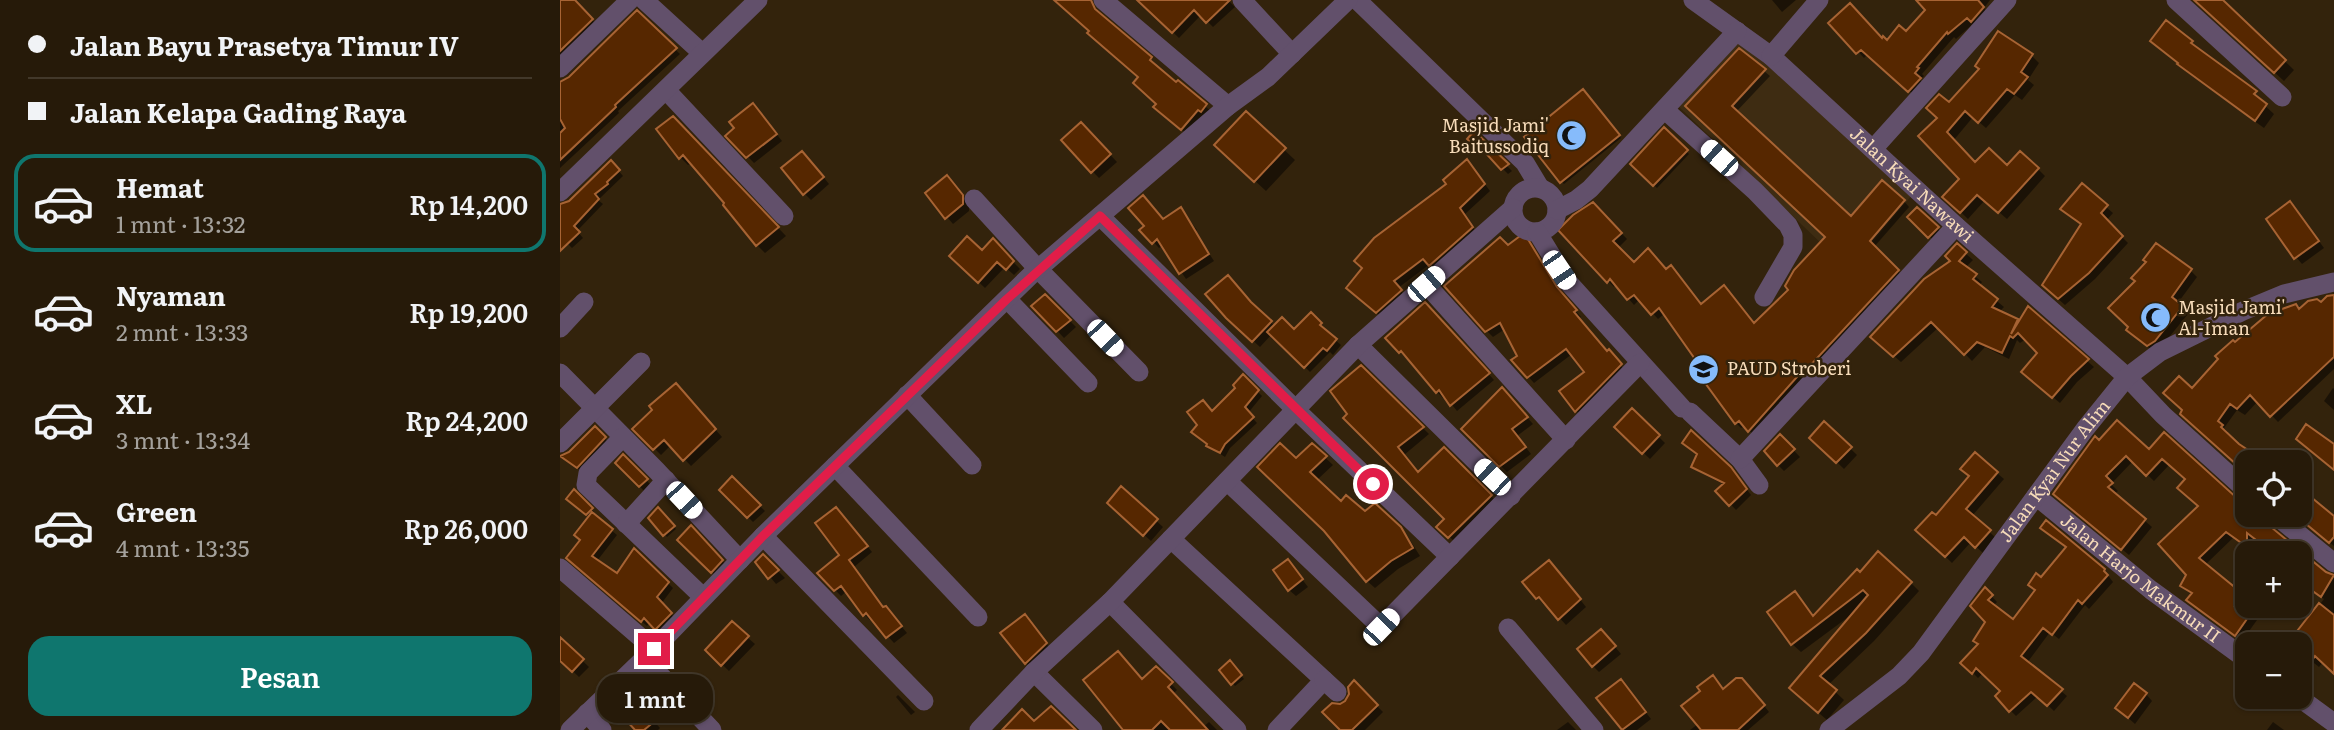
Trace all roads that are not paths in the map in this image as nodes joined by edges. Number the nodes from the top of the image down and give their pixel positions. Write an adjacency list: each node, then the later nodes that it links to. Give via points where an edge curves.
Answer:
1 (630, 0): 16 (street)
2 (644, 0): 13 (street)
3 (758, 0): 13 (street)
4 (1103, 0): 19 (street)
5 (1242, 0): 14 (street)
6 (1348, 0): 14 (street)
7 (1357, 0): 22 (street, via 1525,163)
8 (1693, 0): 12 (street, Jalan Kyai Nawawi)
9 (1819, 0): 15 (street)
10 (2007, 0): 21 (street)
11 (2176, 0): 18 (street)
12 (1737, 31): 15 (street, Jalan Kyai Nawawi); 20 (street)
13 (702, 54): 17 (street)
14 (1292, 54): 19 (street)
15 (1771, 56): 21 (street, Jalan Kyai Nawawi)
16 (560, 68)
17 (666, 90): 23 (street); 27 (street)
18 (2282, 96)
19 (1228, 106): 28 (street)
20 (1665, 110): 26 (street, via 1590,189); 34 (street, via 1788,225 1793,247)
21 (1874, 148): 29 (street, Jalan Kyai Nawawi)
22 (1540, 188): 25 (street, via 1520,194); 26 (street, via 1552,196)
23 (560, 192)
24 (974, 199): 31 (street)
25 (1513, 208): 30 (street, via 1522,229); 33 (street)
26 (1557, 210): 30 (street, via 1552,225)
27 (785, 216)
28 (1100, 216): 31 (street); 47 (street)
29 (1956, 226): 43 (street, Jalan Kyai Nawawi); 51 (street)
30 (1538, 232): 40 (street, via 1567,281)
31 (1038, 269): 35 (street); 41 (street)
32 (2334, 282): 43 (street, Jalan Kyai Nur Alim, via 2284,294 2243,311 2160,352)
33 (1426, 284): 38 (street); 49 (street)
34 (1764, 297)
35 (1007, 299): 44 (street); 45 (street)
36 (584, 302): 37 (street)
37 (560, 328)
38 (1358, 345): 47 (street); 58 (street)
39 (641, 362): 46 (street)
40 (1640, 363): 49 (street); 51 (street)
41 (1139, 372)
42 (560, 373): 46 (street)
43 (2127, 377): 55 (street, Jalan Kyai Nawawi); 59 (street, Jalan Kyai Nur Alim)
44 (1088, 383)
45 (908, 395): 52 (street); 53 (street)
46 (594, 408): 48 (street); 50 (street)
47 (1296, 410): 56 (street); 64 (street)
48 (622, 437): 54 (street); 60 (street, via 588,473 586,485)
49 (1566, 440): 58 (street)
50 (560, 443)
51 (1740, 459): 57 (street)
52 (972, 465)
53 (835, 466): 62 (street); 70 (street)
54 (666, 480): 60 (street); 65 (street)
55 (2235, 480)
56 (1227, 481): 63 (street); 64 (street, via 1381,627)
57 (1759, 485)
58 (1511, 496): 64 (street)
59 (2036, 496): 72 (street, Jalan Harjo Makmur II); 87 (street, Jalan Kyai Nur Alim, via 1921,653 1899,677)
60 (626, 524): 68 (street)
61 (2290, 527): 66 (street)
62 (763, 536): 65 (street); 75 (street)
63 (1171, 539): 69 (street); 85 (street, via 1330,686)
64 (1450, 557)
65 (740, 560): 68 (street)
66 (2334, 563)
67 (560, 568): 73 (street)
68 (703, 597): 73 (street)
69 (1110, 602): 74 (street); 84 (street)
70 (978, 617)
71 (1508, 628): 86 (street)
72 (2235, 651)
73 (649, 654): 77 (street); 81 (street)
74 (1034, 673): 82 (street); 83 (street)
75 (924, 701)
76 (2312, 707): 78 (street)
77 (587, 713): 79 (street); 80 (street)
78 (2334, 723)
79 (569, 730)
80 (602, 730)
81 (712, 730)
82 (979, 730)
83 (1093, 730)
84 (1237, 730)
85 (1277, 730)
86 (1594, 730)
87 (1829, 730)

